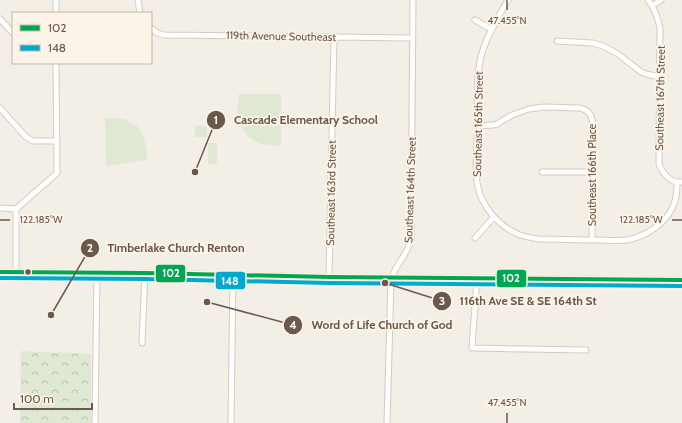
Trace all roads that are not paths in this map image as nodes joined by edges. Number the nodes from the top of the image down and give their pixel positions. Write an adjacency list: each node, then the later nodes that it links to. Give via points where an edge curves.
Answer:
1 (56, 0): 8 (street)
2 (138, 0): 9 (street)
3 (413, 0): 16 (street, Southeast 164th Street)
4 (508, 0): 13 (street, Southeast 165th Street)
5 (648, 0): 7 (street, Southeast 167th Street)
6 (661, 0): 7 (street)
7 (652, 6): 19 (street, Southeast 167th Street, via 660,28)
8 (56, 12)
9 (140, 12)
10 (0, 19): 14 (street)
11 (475, 20): 13 (street)
12 (152, 29): 15 (street, 119th Avenue Southeast, via 164,35)
13 (491, 29): 21 (street, Southeast 165th Street, via 478,67)
14 (12, 31)
15 (334, 37): 16 (street, 119th Avenue Southeast); 36 (street, Southeast 163rd Street)
16 (412, 38): 37 (street, Southeast 164th Street, via 411,238)
17 (557, 41): 19 (street, via 603,46 641,72)
18 (56, 64): 22 (street)
19 (660, 77): 25 (street, Southeast 167th Street, via 659,164 667,177)
20 (0, 108): 22 (street, via 26,137 34,141)
21 (477, 126): 24 (street, Southeast 166th Place, via 497,124 520,112 535,108 584,109 591,115 593,124); 28 (street, Southeast 165th Street, via 477,184 484,203)
22 (57, 141): 27 (street, via 57,174)
23 (542, 172): 24 (street)
24 (593, 172): 30 (street, Southeast 166th Place)
25 (680, 182): 30 (street, via 670,211 665,219 651,230 627,240)
26 (0, 208): 27 (street)
27 (16, 209): 32 (street)
28 (494, 218): 29 (street); 30 (street, via 528,237)
29 (475, 238)
30 (592, 240)
31 (0, 272): 32 (street)
32 (16, 273): 33 (street)
33 (97, 273): 34 (street); 42 (street)
34 (145, 273): 35 (street); 40 (street)
35 (233, 275): 36 (street); 43 (street)
36 (329, 277): 37 (street)
37 (392, 277): 38 (street); 44 (street, Southeast 164th Street)
38 (477, 278): 39 (street); 41 (street, via 472,348)
39 (682, 280)
40 (142, 343)
41 (586, 350)
42 (95, 423)
43 (230, 423)
44 (387, 423)

